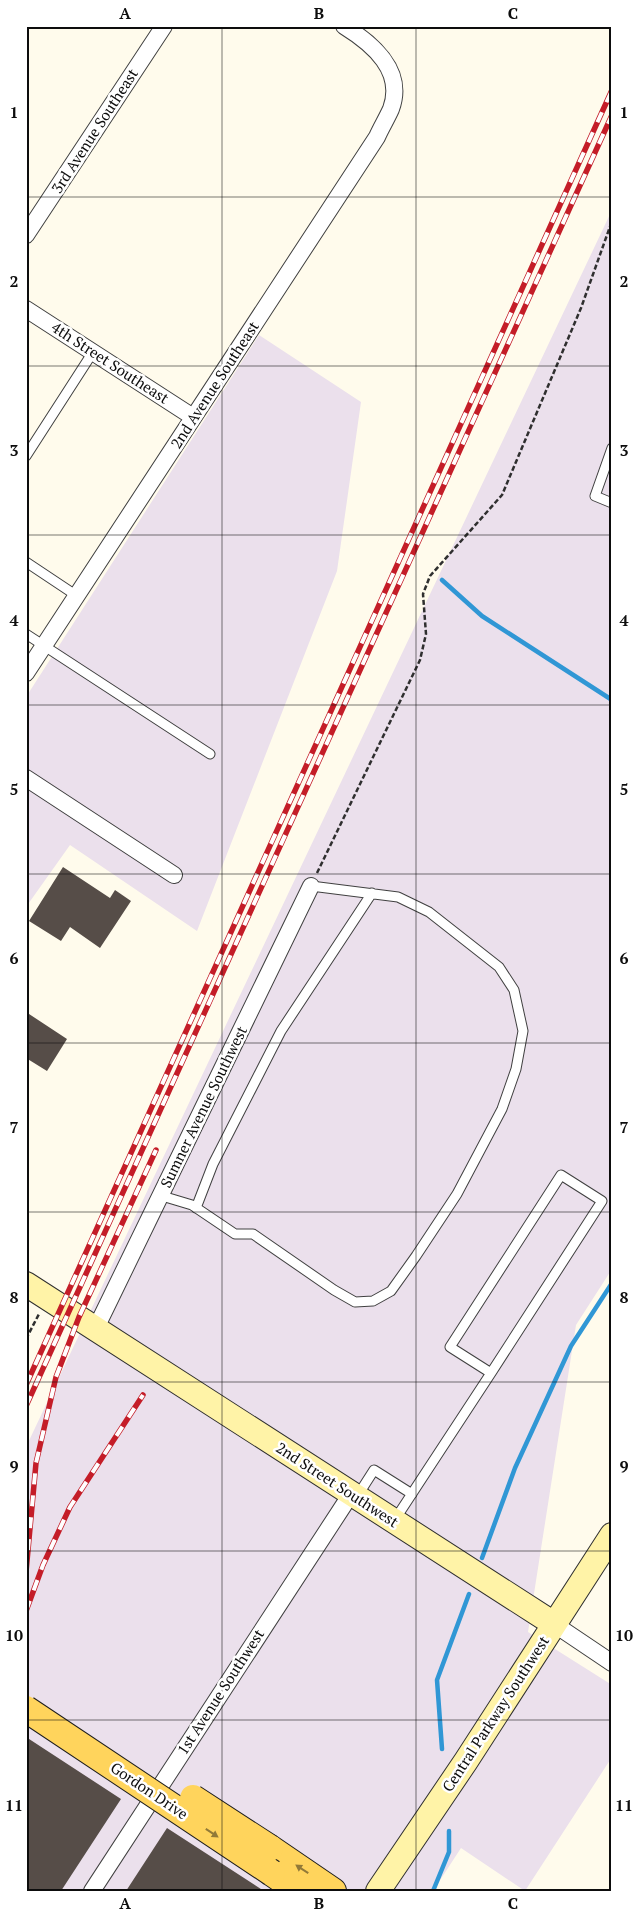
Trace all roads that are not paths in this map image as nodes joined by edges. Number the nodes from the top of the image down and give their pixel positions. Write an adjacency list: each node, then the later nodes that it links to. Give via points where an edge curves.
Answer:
1 (164, 26): 3 (street, 3rd Avenue Southeast)
2 (344, 26): 6 (street, 2nd Avenue Southeast, via 378,50 387,62 394,92 391,108 377,137)
3 (26, 235)
4 (26, 309): 5 (street, 4th Street Southeast)
5 (93, 352): 6 (street, 4th Street Southeast); 8 (lane)
6 (193, 417): 11 (street, 2nd Avenue Southeast)
7 (612, 448): 9 (lane, via 595,496)
8 (26, 456)
9 (612, 503)
10 (26, 562): 11 (lane)
11 (77, 596): 13 (street, 2nd Avenue Southeast)
12 (26, 634): 13 (lane)
13 (44, 646): 14 (street, 2nd Avenue Southeast); 15 (lane)
14 (26, 673)
15 (210, 754)
16 (26, 778): 17 (street)
17 (174, 875)
18 (311, 886): 19 (lane); 20 (street, Sumner Avenue Southwest)
19 (372, 893): 21 (lane, via 281,1031 213,1164); 21 (lane, via 398,897 429,912 499,967 514,990 523,1031 511,1085 502,1109 457,1194 391,1291 373,1301 356,1302 253,1234 235,1234)
20 (162, 1196): 21 (lane); 23 (street, Sumner Avenue Southwest)
21 (196, 1208)
22 (26, 1284): 23 (street, 2nd Street Southwest)
23 (96, 1328): 26 (street, 2nd Street Southwest)
24 (491, 1373): 24 (lane, via 450,1347 561,1175 602,1201); 25 (lane)
25 (412, 1494): 26 (lane, via 374,1470); 27 (lane)
26 (354, 1496): 27 (street, 2nd Street Southwest); 34 (street, 1st Avenue Southwest)
27 (394, 1522): 29 (street, 2nd Street Southwest)
28 (612, 1535): 29 (street, Central Parkway Southwest)
29 (554, 1624): 30 (street, 2nd Street Southwest); 37 (street, Central Parkway Southwest)
30 (612, 1663)
31 (26, 1690): 33 (main road, Gordon Drive, bridge)
32 (26, 1709): 33 (main road, Gordon Drive, one-way to 33, bridge)
33 (271, 1860): 35 (main road); 36 (main road, one-way to 33)
34 (92, 1891)
35 (298, 1891)
36 (333, 1891)
37 (378, 1891)

